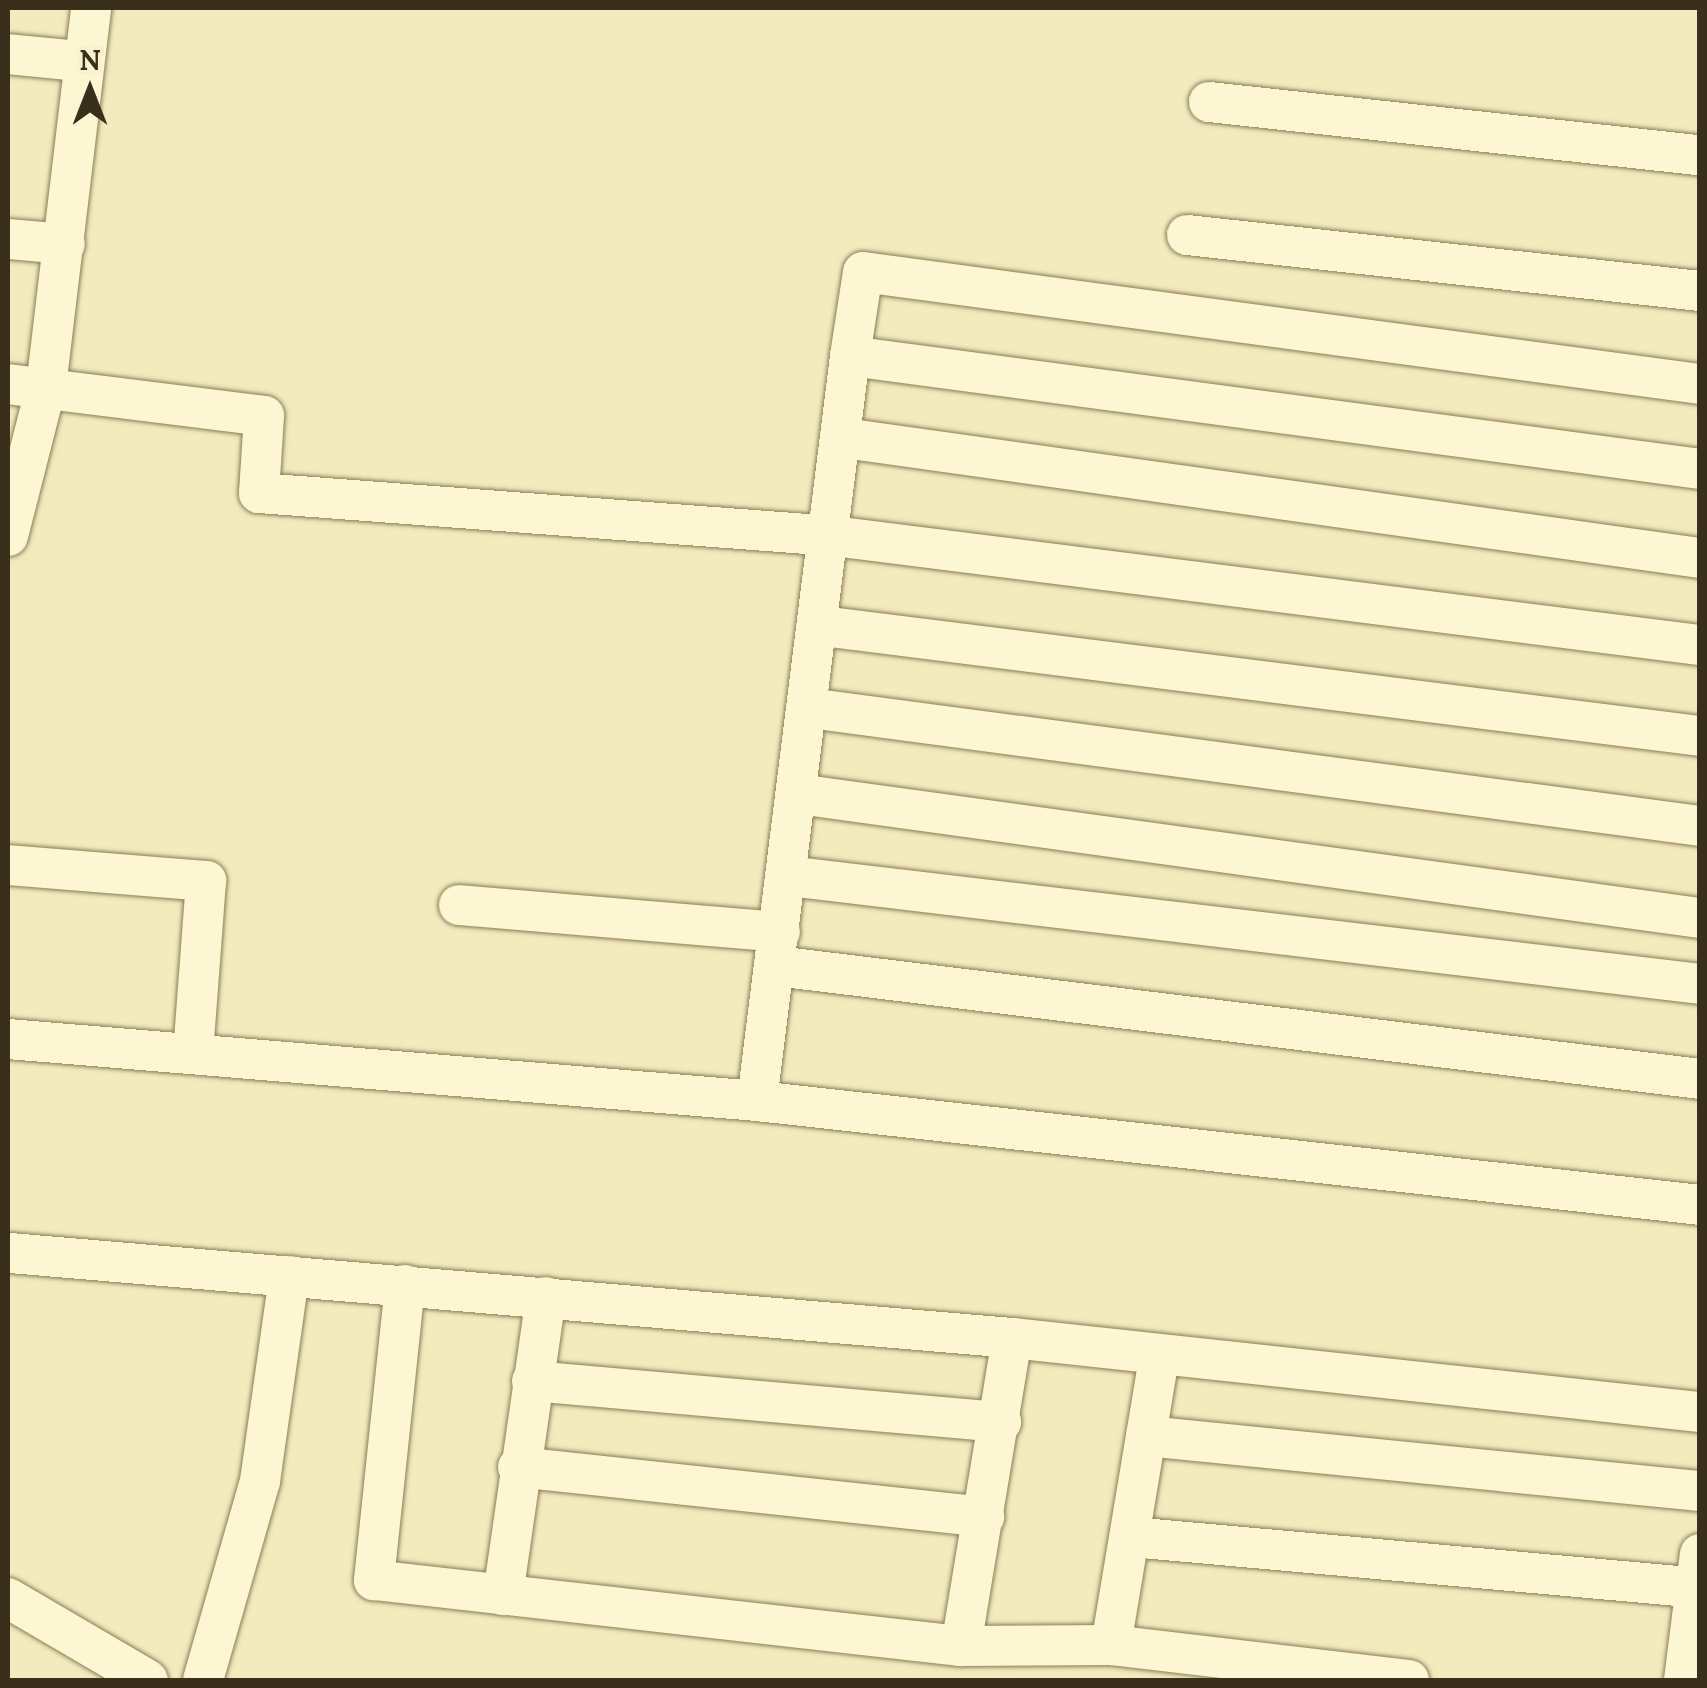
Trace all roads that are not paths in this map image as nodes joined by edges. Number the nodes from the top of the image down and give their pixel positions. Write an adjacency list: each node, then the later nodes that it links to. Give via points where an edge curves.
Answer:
1 (91, 8): 3 (street)
2 (8, 54): 3 (street)
3 (80, 61): 8 (street)
4 (1209, 102): 5 (street)
5 (1700, 155)
6 (1187, 235): 9 (street)
7 (8, 238): 8 (street)
8 (65, 244): 12 (street)
9 (1700, 291)
10 (850, 356): 11 (street, via 863,272); 13 (street); 14 (street)
11 (1700, 384)
12 (27, 386): 15 (street); 16 (street, via 264,416 258,493)
13 (844, 438): 16 (street); 17 (street)
14 (1700, 469)
15 (8, 536)
16 (833, 536): 18 (street); 19 (street)
17 (1700, 558)
18 (822, 626): 20 (street); 21 (street)
19 (1700, 645)
20 (810, 708): 22 (street); 23 (street)
21 (1700, 736)
22 (798, 794): 25 (street); 27 (street)
23 (1700, 826)
24 (8, 866): 31 (street, via 206,881)
25 (788, 876): 28 (street); 29 (street)
26 (459, 905): 28 (street)
27 (1700, 918)
28 (778, 949): 32 (street); 33 (street)
29 (1700, 984)
30 (8, 1039): 31 (street)
31 (193, 1054): 33 (street)
32 (1700, 1080)
33 (757, 1101): 34 (street)
34 (1700, 1206)
35 (10, 1253): 36 (street)
36 (289, 1276): 37 (street); 55 (street, via 260,1482)
37 (405, 1285): 38 (street); 50 (street, via 374,1580)
38 (546, 1297): 39 (street); 41 (street)
39 (1012, 1338): 40 (street); 43 (street)
40 (1158, 1357): 42 (street); 44 (street)
41 (532, 1380): 43 (street); 45 (street)
42 (1700, 1412)
43 (1001, 1422): 47 (street)
44 (1146, 1436): 46 (street); 48 (street)
45 (518, 1467): 47 (street); 50 (street)
46 (1700, 1491)
47 (984, 1517): 53 (street)
48 (1131, 1537): 49 (street); 52 (street)
49 (1697, 1576): 57 (street)
50 (502, 1595): 53 (street)
51 (8, 1598): 54 (street)
52 (1110, 1644): 53 (street); 56 (street)
53 (960, 1646)
54 (148, 1680)
55 (203, 1680)
56 (1409, 1680)
57 (1684, 1680)

